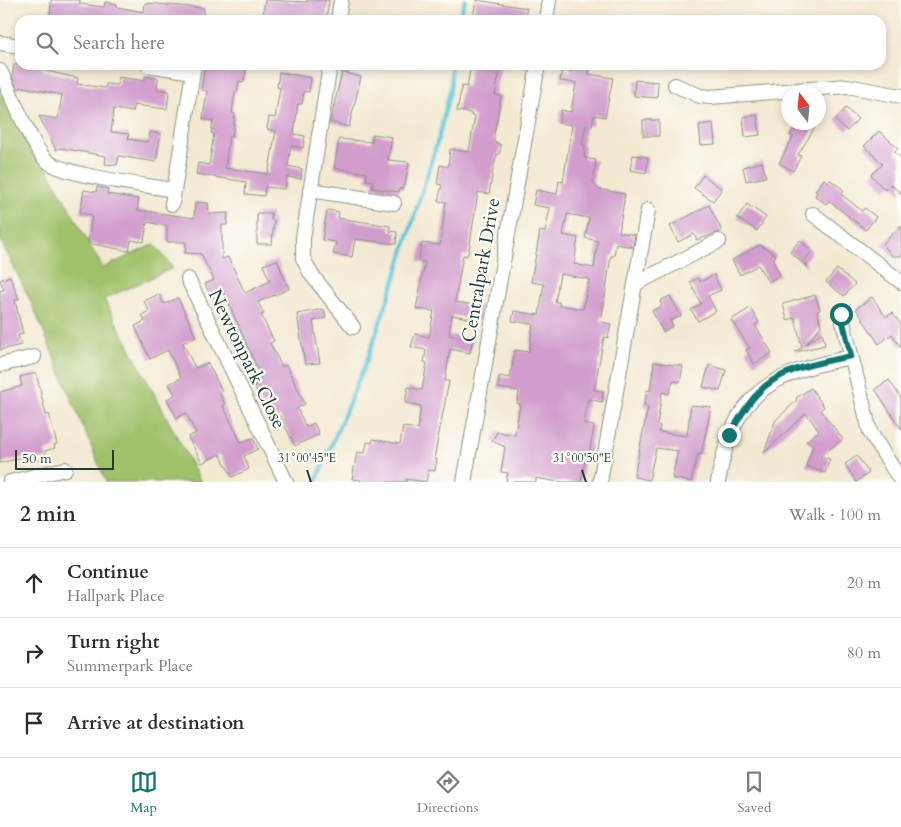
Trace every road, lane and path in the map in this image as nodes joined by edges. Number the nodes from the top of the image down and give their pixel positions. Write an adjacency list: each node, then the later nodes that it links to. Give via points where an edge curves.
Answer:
1 (341, 0): 3 (street)
2 (549, 0): 4 (street)
3 (339, 15)
4 (547, 15)
5 (0, 43): 6 (street)
6 (15, 45)
7 (193, 70): 10 (street, via 172,197 66,171 49,163 39,150)
8 (329, 70): 15 (street)
9 (537, 70): 32 (street, Centralpark Drive)
10 (0, 71)
11 (675, 85): 12 (street, via 700,96 847,86)
12 (901, 96)
13 (901, 106): 14 (street)
14 (901, 110)
15 (310, 190): 16 (street); 24 (street, via 303,258 311,274)
16 (394, 204)
17 (648, 210): 22 (street)
18 (813, 214): 21 (street)
19 (719, 241): 22 (street)
20 (188, 279): 31 (street, Newtonpark Close)
21 (901, 282)
22 (635, 284): 33 (street)
23 (841, 314): 25 (street)
24 (353, 327)
25 (851, 356): 29 (street, via 870,432); 34 (street, via 808,366 775,380 758,392 729,435)
26 (34, 357): 27 (street)
27 (0, 365)
28 (65, 469): 30 (street)
29 (901, 481)
30 (10, 482)
31 (286, 482)
32 (464, 482)
33 (600, 482)
34 (718, 482)

